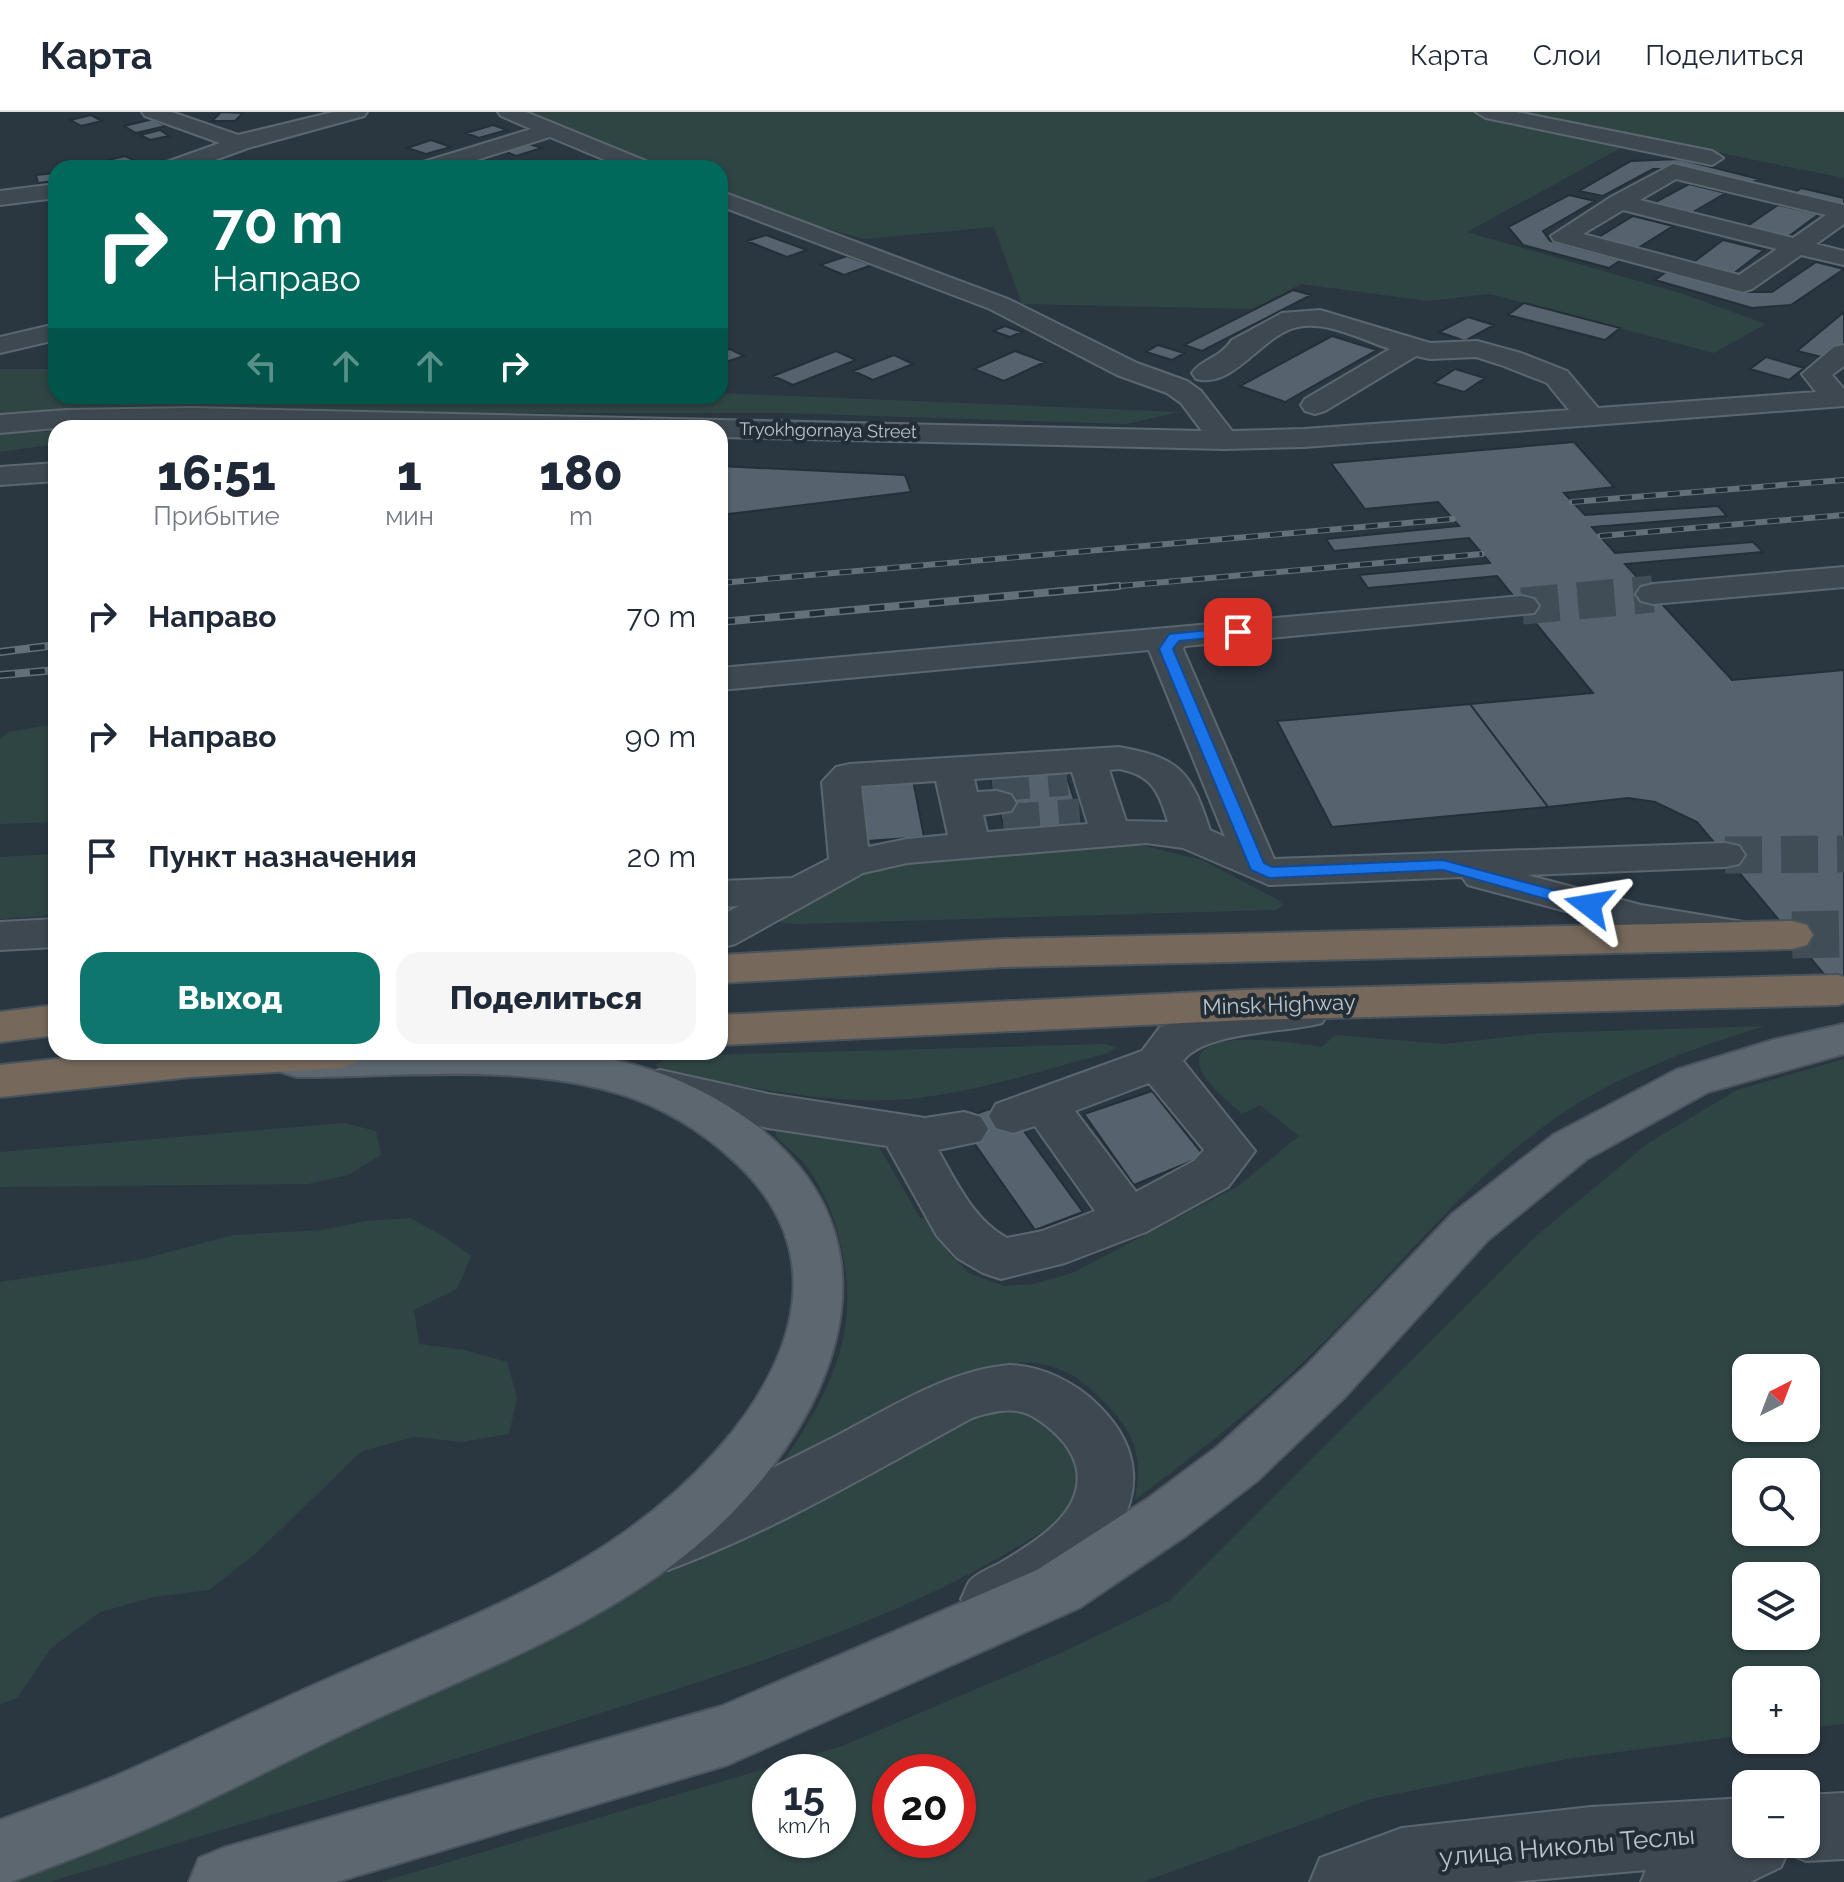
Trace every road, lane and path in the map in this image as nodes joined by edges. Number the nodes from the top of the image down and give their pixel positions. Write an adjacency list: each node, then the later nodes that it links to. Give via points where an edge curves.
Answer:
1 (152, 112): 7 (street)
2 (294, 112): 7 (street)
3 (357, 112): 7 (street)
4 (508, 112): 6 (street)
5 (1486, 112): 11 (street)
6 (551, 130): 9 (street); 10 (street)
7 (240, 143): 8 (street)
8 (194, 160)
9 (454, 160)
10 (624, 160)
11 (1741, 164)
12 (1767, 186): 16 (street, via 1673,171); 17 (street); 18 (street)
13 (48, 192): 14 (street)
14 (0, 198)
15 (728, 201): 35 (street, via 999,304 1127,369 1177,387)
16 (1619, 202): 18 (street); 21 (street, via 1563,236)
17 (1844, 212): 19 (street)
18 (1706, 224): 19 (street); 21 (street)
19 (1799, 247): 20 (street); 21 (street, via 1743,284)
20 (1844, 258)
21 (1649, 259)
22 (44, 334): 23 (street)
23 (0, 345)
24 (1412, 347): 26 (street, via 1477,349); 27 (street, via 1320,318 1291,319); 30 (street)
25 (1844, 353): 29 (street, via 1816,374)
26 (1511, 359): 28 (street); 31 (street, via 1557,377)
27 (1206, 373)
28 (1486, 373)
29 (1840, 398): 31 (street, Tryokhgornaya Street)
30 (1315, 405)
31 (1590, 416): 35 (street, Tryokhgornaya Street)
32 (48, 423): 33 (street, Tryokhgornaya Street)
33 (0, 424)
34 (728, 429): 35 (street, Tryokhgornaya Street)
35 (1224, 440)
36 (48, 473): 37 (street)
37 (0, 476)
38 (1844, 577): 39 (street)
39 (1653, 594)
40 (1522, 606): 41 (street)
41 (1174, 637): 42 (street); 49 (street, via 1166,649)
42 (728, 678)
43 (1089, 796): 44 (street); 44 (street); 45 (street, via 1146,831); 45 (street, via 1119,758 1159,767 1173,780)
44 (975, 805): 47 (street, via 907,851); 47 (street, via 850,775 841,782)
45 (1192, 837): 49 (street)
46 (1725, 855): 48 (street)
47 (850, 864): 50 (street)
48 (1443, 865): 49 (street); 55 (street, via 1641,918)
49 (1263, 869)
50 (799, 891): 51 (street); 52 (street)
51 (728, 894)
52 (728, 930)
53 (48, 933): 54 (street)
54 (0, 936)
55 (1772, 936): 56 (highway, via 1004,953)
56 (728, 969)
57 (1434, 999): 60 (highway, Minsk Highway); 63 (highway, Minsk Highway); 66 (street, via 1261,1016 1176,1038)
58 (48, 1011): 59 (main road)
59 (0, 1013)
60 (1841, 1015): 73 (main road, via 1773,1056 1692,1081 1570,1147 1470,1227 1326,1381 1237,1464 1058,1589)
61 (48, 1021): 62 (highway)
62 (0, 1027)
63 (728, 1030)
64 (208, 1060): 65 (highway)
65 (191, 1061): 67 (main road, via 539,1062); 68 (highway)
66 (1158, 1062): 71 (street, via 1231,1151 1211,1174); 71 (street, via 1029,1111)
67 (618, 1077): 70 (street, via 768,1111); 72 (main road, via 719,1122 759,1153 811,1233 816,1272 815,1316 802,1367 776,1416 736,1472)
68 (0, 1081)
69 (964, 1129): 70 (street, via 925,1135)
70 (902, 1130): 71 (street, via 955,1223 975,1244 1001,1259 1047,1249)
71 (1128, 1219)
72 (638, 1557): 73 (street, via 738,1515 953,1402 989,1390 1019,1388 1049,1398 1075,1415 1094,1438 1105,1471 1104,1496 1093,1519 1067,1549 1023,1580); 77 (main road, via 451,1655 119,1807)
73 (859, 1679): 79 (main road, via 727,1735)
74 (1844, 1826): 75 (street)
75 (1820, 1827)
76 (1732, 1832): 80 (street, улица Николы Теслы, via 1591,1840 1402,1861)
77 (0, 1853)
78 (1732, 1856): 81 (street, улица Николы Теслы)
79 (223, 1882)
80 (1344, 1882)
81 (1675, 1882)

